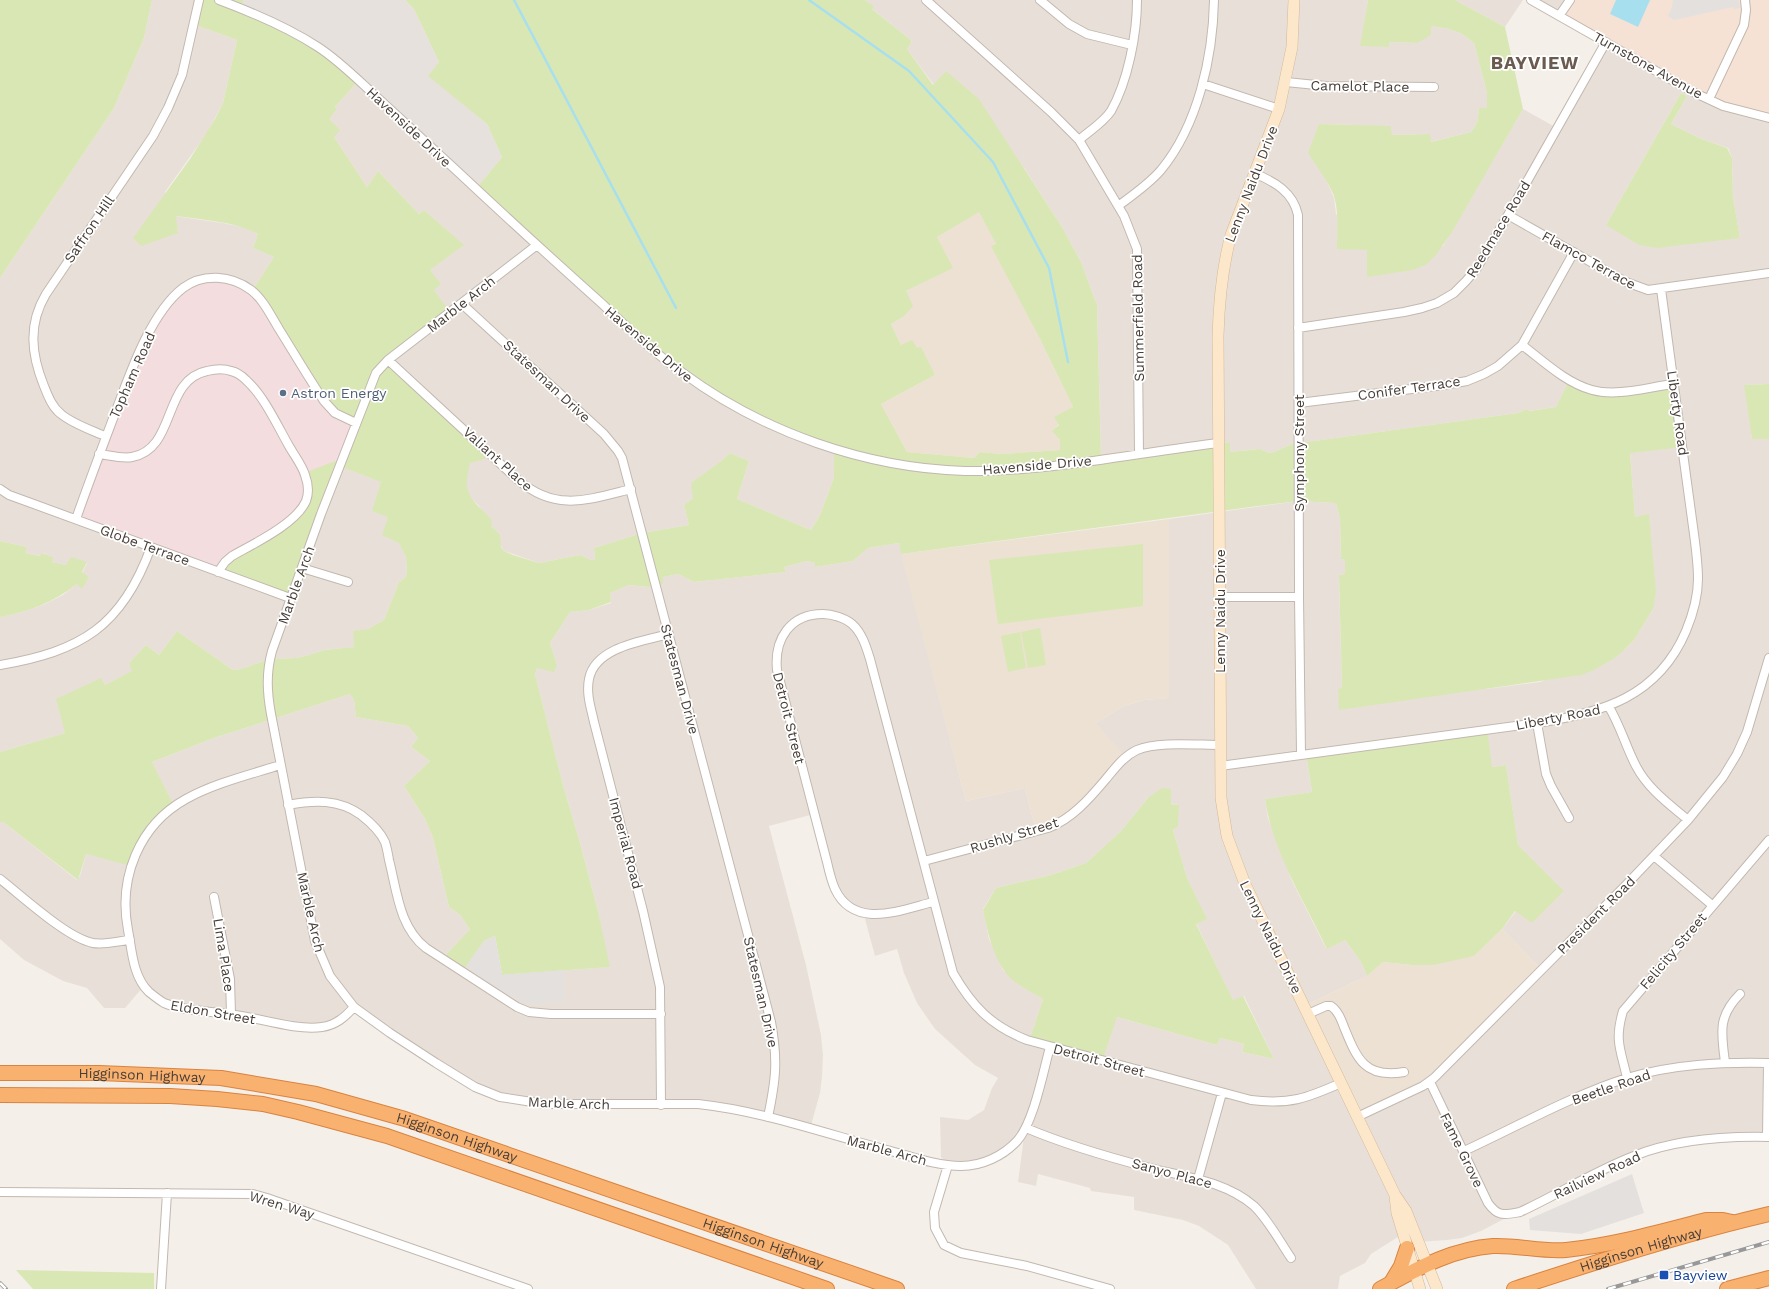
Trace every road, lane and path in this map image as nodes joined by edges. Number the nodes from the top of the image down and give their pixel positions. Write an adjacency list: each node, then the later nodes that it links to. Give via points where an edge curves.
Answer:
1 (199, 0): 35 (street, Saffron Hill, via 182,75 168,108 41,302 34,323 34,354 53,406 62,415)
2 (219, 0): 24 (street, Havenside Drive, via 275,22 335,60)
3 (926, 0): 20 (street, Summerfield Road, via 1051,112)
4 (1040, 0): 13 (street, via 1069,24 1087,34)
5 (1137, 0): 13 (street)
6 (1214, 0): 15 (street, via 1211,46)
7 (1294, 0): 14 (street, Lenny Naidu Drive, via 1292,47)
8 (1531, 0): 11 (street, Turnstone Avenue)
9 (1570, 0): 11 (street)
10 (1745, 0): 17 (street, via 1744,25)
11 (1559, 16): 12 (street, Turnstone Avenue)
12 (1606, 42): 17 (street, Turnstone Avenue); 23 (street, Reedmace Road)
13 (1132, 45): 20 (street, via 1120,88 1110,111)
14 (1286, 82): 16 (street, Camelot Place, via 1326,86); 18 (street, Lenny Naidu Drive)
15 (1203, 84): 18 (street); 22 (street, via 1184,132 1161,170)
16 (1434, 87)
17 (1709, 99): 19 (street, Turnstone Avenue, via 1729,108)
18 (1279, 109): 21 (street, Lenny Naidu Drive)
19 (1769, 118)
20 (1078, 140): 22 (street, Summerfield Road)
21 (1254, 173): 29 (street, Symphony Street, via 1282,188 1297,209); 36 (street, Lenny Naidu Drive, via 1231,235 1221,285 1218,336)
22 (1118, 206): 38 (street, Summerfield Road, via 1134,237 1137,249)
23 (1508, 215): 25 (street, Flamco Terrace); 29 (street, Reedmace Road, via 1466,282 1437,303 1404,312)
24 (537, 245): 28 (street, Marble Arch); 38 (street, Havenside Drive, via 638,338 682,373 748,414 799,437 877,460 947,470 1019,470)
25 (1574, 252): 27 (street, Flamco Terrace, via 1626,282 1648,290); 30 (street, Conifer Terrace)
26 (1769, 273): 27 (street, Flamco Terrace)
27 (1661, 288): 32 (street, Liberty Road)
28 (462, 304): 31 (street, Marble Arch); 40 (street, Statesman Drive, via 612,443 622,458)
29 (1298, 328): 33 (street, Symphony Street)
30 (1522, 345): 32 (street, via 1575,384 1593,390 1622,391); 33 (street, Conifer Terrace, via 1498,366 1466,380)
31 (388, 360): 34 (street, Marble Arch, via 374,376); 40 (street, Valiant Place, via 518,480 536,493 570,502)
32 (1674, 384): 52 (street, Liberty Road, via 1698,564 1697,596 1684,636 1667,663 1642,689)
33 (1298, 403): 47 (street, Symphony Street)
34 (356, 423): 35 (street, Topham Road, via 335,413 324,401 258,296 241,284 219,277 204,278 184,287 162,312 130,371); 43 (street, Marble Arch)
35 (105, 436): 37 (street, Topham Road)
36 (1219, 443): 38 (street, Havenside Drive); 46 (street, Lenny Naidu Drive)
37 (99, 454): 41 (street, Topham Road); 44 (street, via 132,457 150,448 158,440 183,385 196,374 224,370 236,373 247,380 305,473 308,495 303,508 294,518 232,556)
38 (1139, 454)
39 (0, 488): 41 (street, Globe Terrace, via 9,495)
40 (631, 489): 49 (street, Statesman Drive)
41 (76, 520): 42 (street, Globe Terrace)
42 (151, 547): 44 (street, Globe Terrace); 51 (street, via 125,601 91,634 52,654)
43 (302, 568): 45 (street); 48 (street, Marble Arch)
44 (218, 572): 48 (street, Globe Terrace)
45 (348, 582)
46 (1220, 597): 47 (street); 54 (street, Lenny Naidu Drive)
47 (1299, 597): 55 (street, Symphony Street)
48 (290, 598): 56 (street, Marble Arch, via 271,657 267,684)
49 (669, 634): 72 (street, Imperial Road, via 612,650 595,666 589,678 588,688 591,710 658,975); 85 (street, Statesman Drive, via 771,1022 776,1074)
50 (1769, 658): 60 (street, President Road, via 1753,714 1737,754 1723,777)
51 (0, 665)
52 (1609, 707): 53 (street, Liberty Road); 60 (street, via 1636,767 1645,780)
53 (1537, 723): 55 (street, Liberty Road); 59 (street, via 1546,774)
54 (1220, 745): 57 (street, Lenny Naidu Drive); 63 (street, Rushly Street, via 1157,746 1139,749 1117,766 1079,808 1058,823)
55 (1302, 754): 57 (street, Liberty Road)
56 (280, 765): 58 (street, Marble Arch); 68 (street, Eldon Street, via 196,794 174,806 158,820 138,848 128,878 124,901)
57 (1220, 766): 73 (street, Lenny Naidu Drive, via 1225,830 1234,857)
58 (288, 805): 70 (street, Marble Arch, via 315,941 330,976); 72 (street, via 312,801 340,804 354,810 370,822 385,842 404,921 413,936 426,948 517,1007 538,1014)
59 (1569, 818)
60 (1688, 820): 62 (street, President Road)
61 (1769, 840): 67 (street, Felicity Street)
62 (1654, 856): 67 (street); 80 (street, President Road)
63 (924, 861): 66 (street, Detroit Street); 66 (street, Detroit Street, via 863,639 853,625 839,617 826,614 804,617 784,633 777,650 777,670 836,890 847,905 869,914 884,914)
64 (0, 879): 68 (street, via 77,937 94,943)
65 (214, 897): 71 (street, Lima Place, via 230,979)
66 (933, 902): 74 (street, Detroit Street, via 953,973 972,1002 989,1020 1010,1033)
67 (1712, 906): 79 (street, Felicity Street, via 1623,1011 1618,1040)
68 (130, 940): 71 (street, Eldon Street, via 138,976 144,987 158,999 186,1009)
69 (1740, 994): 75 (street, via 1730,1003 1722,1022)
70 (354, 1007): 71 (street, Eldon Street, via 336,1023 315,1028); 84 (street, Marble Arch, via 390,1034 442,1067 475,1087 500,1097 544,1104)
71 (231, 1014)
72 (662, 1014): 84 (street, Imperial Road)
73 (1308, 1014): 77 (street, via 1326,1006 1333,1008 1361,1061 1382,1074); 81 (street, Lenny Naidu Drive)
74 (1050, 1047): 82 (street, Detroit Street); 87 (street, Marble Arch)
75 (1725, 1062): 76 (street, Beetle Road); 79 (street, Beetle Road, via 1691,1064)
76 (1769, 1063): 88 (street)
77 (1404, 1072)
78 (0, 1073): 108 (highway, Higginson Highway, via 99,1073 221,1078 316,1094 405,1119)
79 (1627, 1078): 89 (street, Beetle Road, via 1564,1104)
80 (1430, 1082): 86 (street, President Road); 89 (street, Fame Grove)
81 (1341, 1083): 82 (street, Detroit Street, via 1311,1096 1280,1102 1251,1100); 86 (street, Lenny Naidu Drive)
82 (1222, 1093): 91 (street)
83 (0, 1095): 107 (highway, Higginson Highway, via 170,1096 263,1104 314,1115 387,1136)
84 (661, 1104): 85 (street, Marble Arch, via 715,1106)
85 (768, 1117): 90 (street, Marble Arch)
86 (1357, 1117): 94 (street, Lenny Naidu Drive)
87 (1026, 1128): 90 (street, Marble Arch, via 1008,1150 991,1160 972,1165); 91 (street, Sanyo Place, via 1049,1138 1108,1156)
88 (1768, 1137): 95 (street, Railview Road, via 1700,1140 1662,1147 1635,1155 1520,1212)
89 (1464, 1151): 95 (street, Fame Grove, via 1488,1203)
90 (948, 1165): 109 (street, via 934,1212 935,1228 944,1245 961,1253 1028,1266)
91 (1198, 1179): 99 (street, Sanyo Place, via 1222,1187 1254,1206)
92 (0, 1192): 93 (street, Wren Way)
93 (167, 1193): 105 (street); 106 (street, Wren Way, via 257,1195)
94 (1395, 1196): 98 (street, Lenny Naidu Drive, via 1395,1205); 100 (street, Lenny Naidu Drive, via 1406,1210)
95 (1500, 1214)
96 (1769, 1214): 97 (highway, Higginson Highway)
97 (1732, 1222): 100 (highway, via 1706,1220 1605,1244 1565,1250 1514,1246 1487,1247 1454,1253); 111 (highway, Higginson Highway)
98 (1408, 1248): 101 (street, Lenny Naidu Drive); 103 (highway, via 1401,1266)
99 (1291, 1258)
100 (1426, 1264): 101 (highway); 104 (street, Lenny Naidu Drive)
101 (1414, 1271): 103 (highway); 110 (street, Lenny Naidu Drive)
102 (1757, 1283): 112 (highway)
103 (1385, 1287)
104 (1436, 1288)
105 (161, 1289)
106 (528, 1289)
107 (827, 1289)
108 (898, 1289)
109 (1110, 1289)
110 (1420, 1289)
111 (1514, 1289)
112 (1727, 1289)

